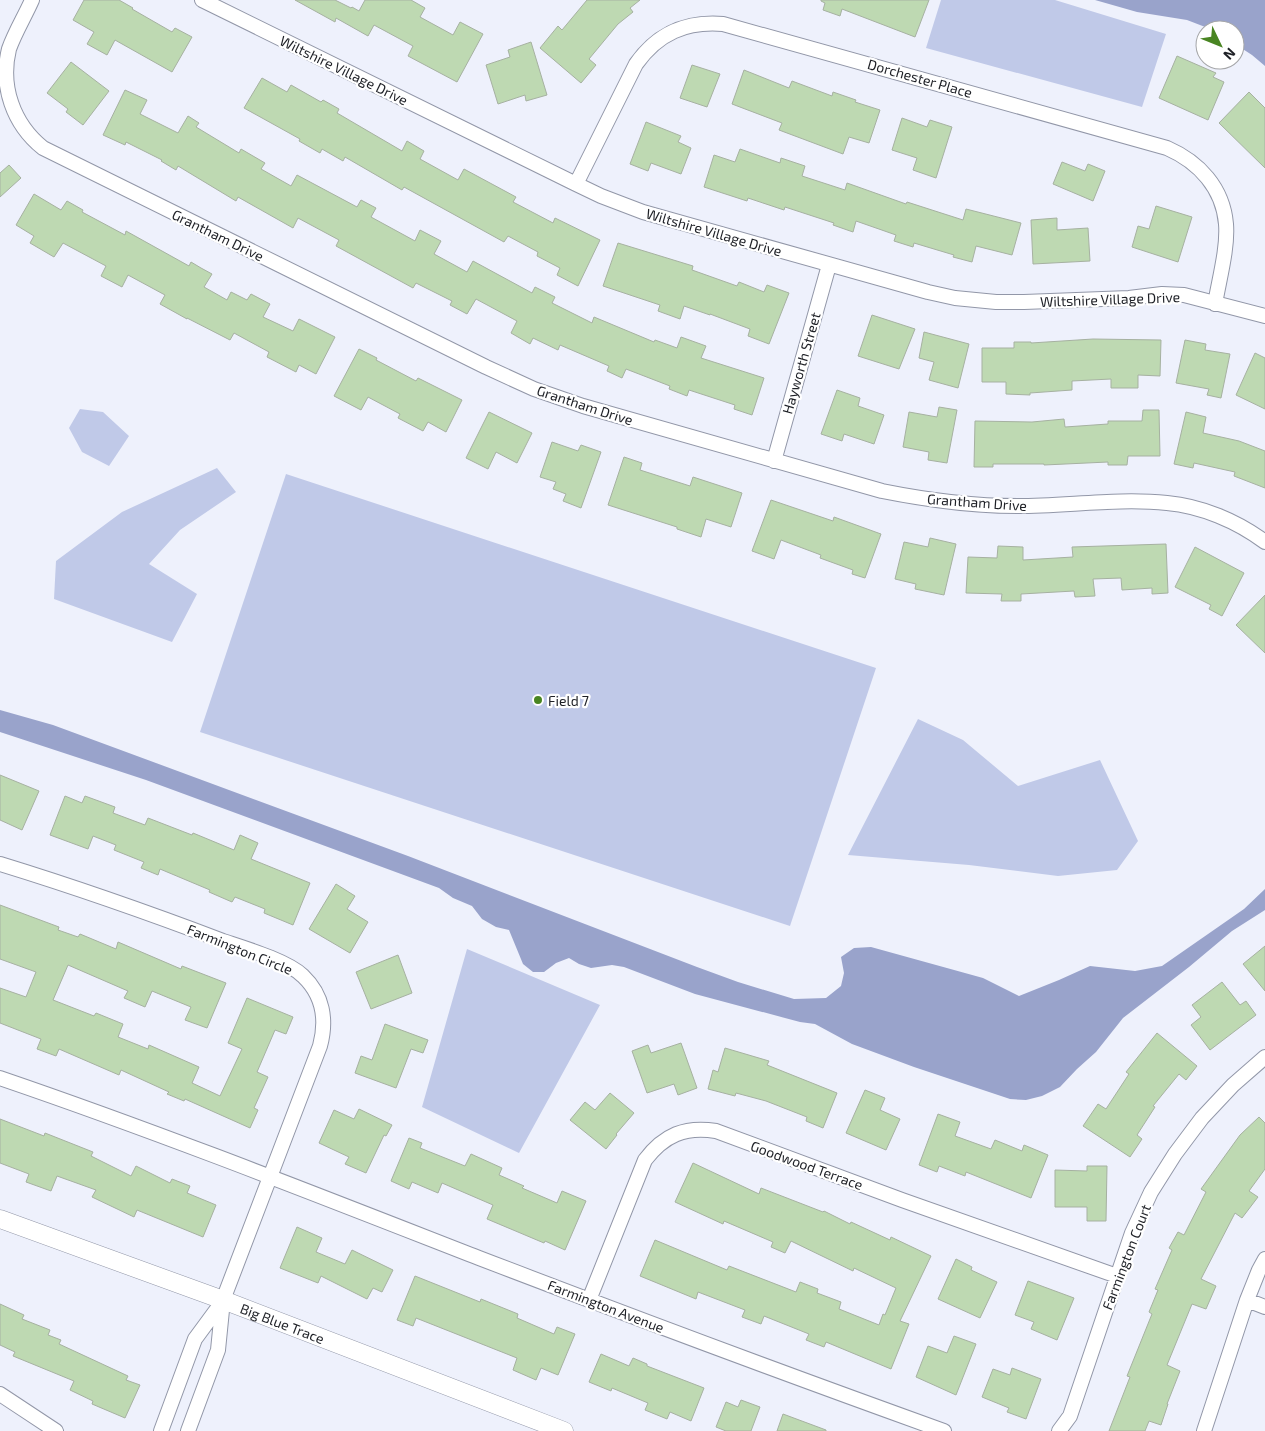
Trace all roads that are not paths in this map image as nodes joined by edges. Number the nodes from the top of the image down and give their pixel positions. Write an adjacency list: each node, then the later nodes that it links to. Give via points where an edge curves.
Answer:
1 (32, 0): 7 (street, Grantham Drive, via 7,59 6,89 19,123 34,140 54,154 534,388 583,406)
2 (202, 0): 3 (street, Wiltshire Village Drive)
3 (576, 184): 4 (street, Wiltshire Village Drive, via 643,212); 5 (street, Dorchester Place, via 643,55 659,40 679,29 723,24 1177,153 1196,165 1211,182 1224,212 1225,246)
4 (829, 265): 5 (street, Wiltshire Village Drive, via 955,298 1024,302 1162,294 1184,295); 7 (street, Hayworth Street)
5 (1215, 304): 6 (street, Wiltshire Village Drive)
6 (1265, 316)
7 (774, 461): 8 (street, Grantham Drive, via 882,491 934,501 1019,506 1139,502 1180,505 1233,522)
8 (1265, 542)
9 (0, 864): 12 (street, Farmington Circle, via 253,952 292,968 310,983 321,1004 323,1035)
10 (1265, 1057): 15 (street, Farmington Court, via 1208,1111 1175,1154 1136,1225)
11 (0, 1078): 12 (street)
12 (270, 1177): 16 (street, Farmington Circle); 17 (street, Farmington Avenue)
13 (0, 1220): 16 (street, Big Blue Trace)
14 (1265, 1259): 18 (street)
15 (1117, 1276): 17 (street, Goodwood Terrace, via 716,1131 693,1129 670,1136 645,1160); 26 (street, Farmington Court, via 1070,1416)
16 (223, 1300): 22 (street, via 195,1339); 23 (street, via 218,1350); 24 (street, Big Blue Trace)
17 (589, 1300): 25 (street, Farmington Avenue)
18 (1247, 1300): 19 (street); 27 (street)
19 (1265, 1306)
20 (0, 1394): 21 (street)
21 (56, 1431)
22 (161, 1431)
23 (188, 1431)
24 (564, 1431)
25 (944, 1431)
26 (1059, 1431)
27 (1204, 1431)

